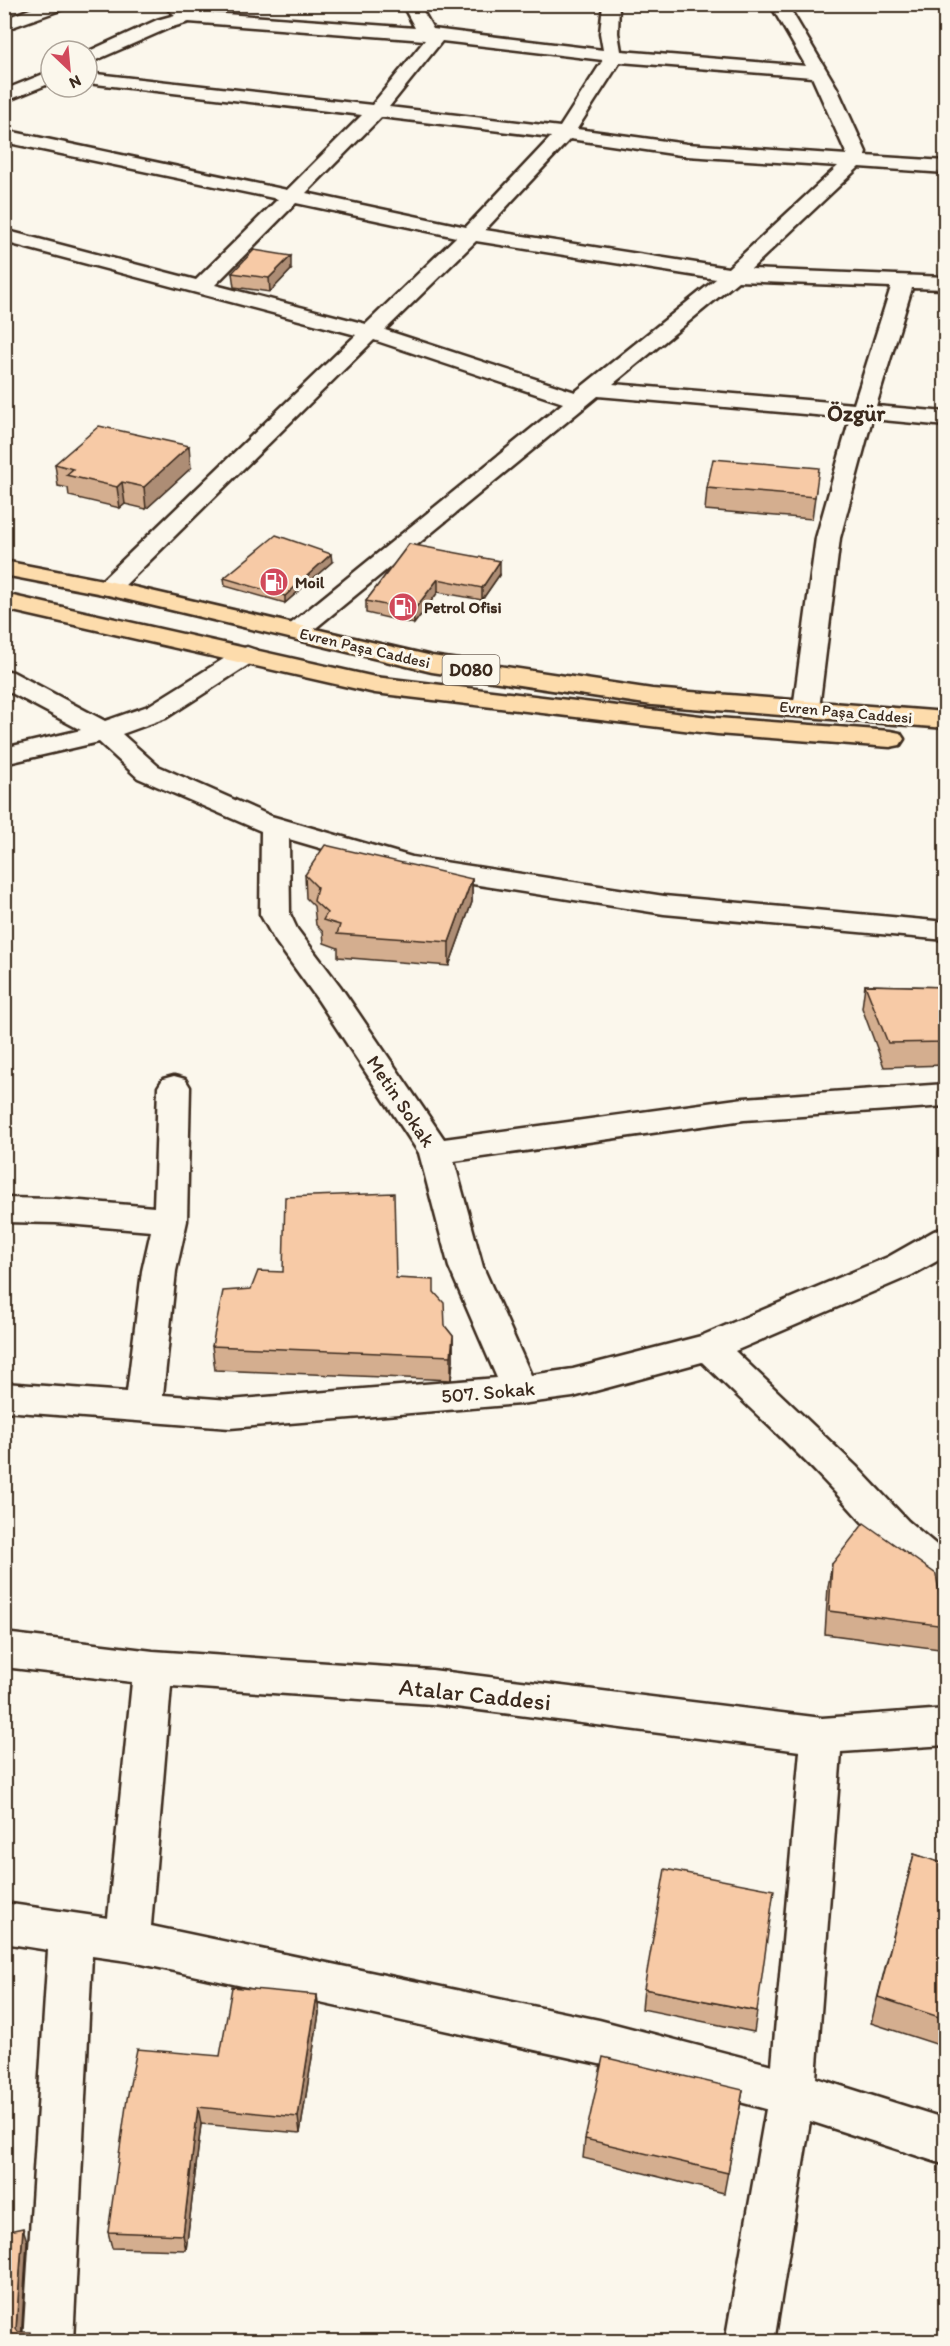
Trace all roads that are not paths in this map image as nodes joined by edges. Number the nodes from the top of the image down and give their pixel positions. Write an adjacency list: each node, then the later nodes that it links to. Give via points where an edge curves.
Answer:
1 (60, 4): 8 (street)
2 (170, 4): 7 (street)
3 (234, 4): 7 (street)
4 (410, 4): 9 (street)
5 (611, 4): 11 (street)
6 (778, 4): 12 (street)
7 (189, 17): 9 (street); 10 (street, via 163,24)
8 (4, 25)
9 (433, 35): 11 (street); 16 (street)
10 (99, 53)
11 (612, 56): 12 (street); 17 (street)
12 (818, 72): 19 (street, via 857,152)
13 (99, 79): 16 (street)
14 (39, 82): 15 (street)
15 (4, 98)
16 (376, 112): 17 (street); 21 (street)
17 (565, 133): 19 (street, via 687,150); 22 (street)
18 (4, 136): 21 (street)
19 (855, 160): 20 (street); 25 (street)
20 (945, 167)
21 (292, 198): 22 (street); 28 (street)
22 (471, 234): 25 (street); 29 (street)
23 (14, 239): 24 (street); 28 (street)
24 (4, 254)
25 (733, 275): 26 (street); 30 (street)
26 (903, 282): 27 (street); 31 (street)
27 (945, 283)
28 (201, 287): 29 (street)
29 (371, 332): 30 (street); 34 (street)
30 (586, 395): 31 (street); 36 (street)
31 (863, 412): 32 (street); 39 (street, via 828,538)
32 (945, 419)
33 (4, 568): 34 (highway, Evren Paşa Caddesi / D080)
34 (108, 588): 36 (highway, Evren Paşa Caddesi / D080)
35 (4, 601): 37 (highway, Evren Paşa Caddesi / D080)
36 (297, 631): 39 (highway, Evren Paşa Caddesi / D080, via 432,664 652,697)
37 (247, 656): 41 (street, via 157,712); 42 (highway, Evren Paşa Caddesi / D080, via 375,685 717,726)
38 (4, 678): 41 (street)
39 (806, 709): 40 (highway, Evren Paşa Caddesi / D080)
40 (945, 720)
41 (103, 731): 43 (street); 44 (street, via 148,772)
42 (945, 743)
43 (4, 756)
44 (275, 826): 45 (street, via 409,865 641,902); 48 (street, Metin Sokak, via 275,914)
45 (945, 931)
46 (174, 1087): 50 (street)
47 (945, 1095): 48 (street, via 744,1109)
48 (435, 1152): 53 (street, Metin Sokak, via 466,1267)
49 (4, 1210): 50 (street)
50 (170, 1221): 55 (street, via 159,1271)
51 (945, 1240): 52 (street, 507. Sokak, via 900,1266)
52 (708, 1347): 53 (street, 507. Sokak, via 573,1383); 56 (street, via 843,1476 895,1532)
53 (520, 1390): 55 (street, 507. Sokak, via 230,1413)
54 (4, 1397): 55 (street, 507. Sokak)
55 (143, 1408)
56 (945, 1576)
57 (4, 1650): 58 (street, Atalar Caddesi)
58 (153, 1668): 60 (street, Atalar Caddesi, via 432,1688); 63 (street)
59 (945, 1727): 60 (street, Atalar Caddesi)
60 (822, 1736): 64 (street)
61 (4, 1923): 62 (street)
62 (71, 1935): 63 (street); 66 (street)
63 (128, 1941): 64 (street, via 600,2042)
64 (792, 2093): 65 (street); 67 (street)
65 (945, 2142)
66 (48, 2342)
67 (749, 2342)

